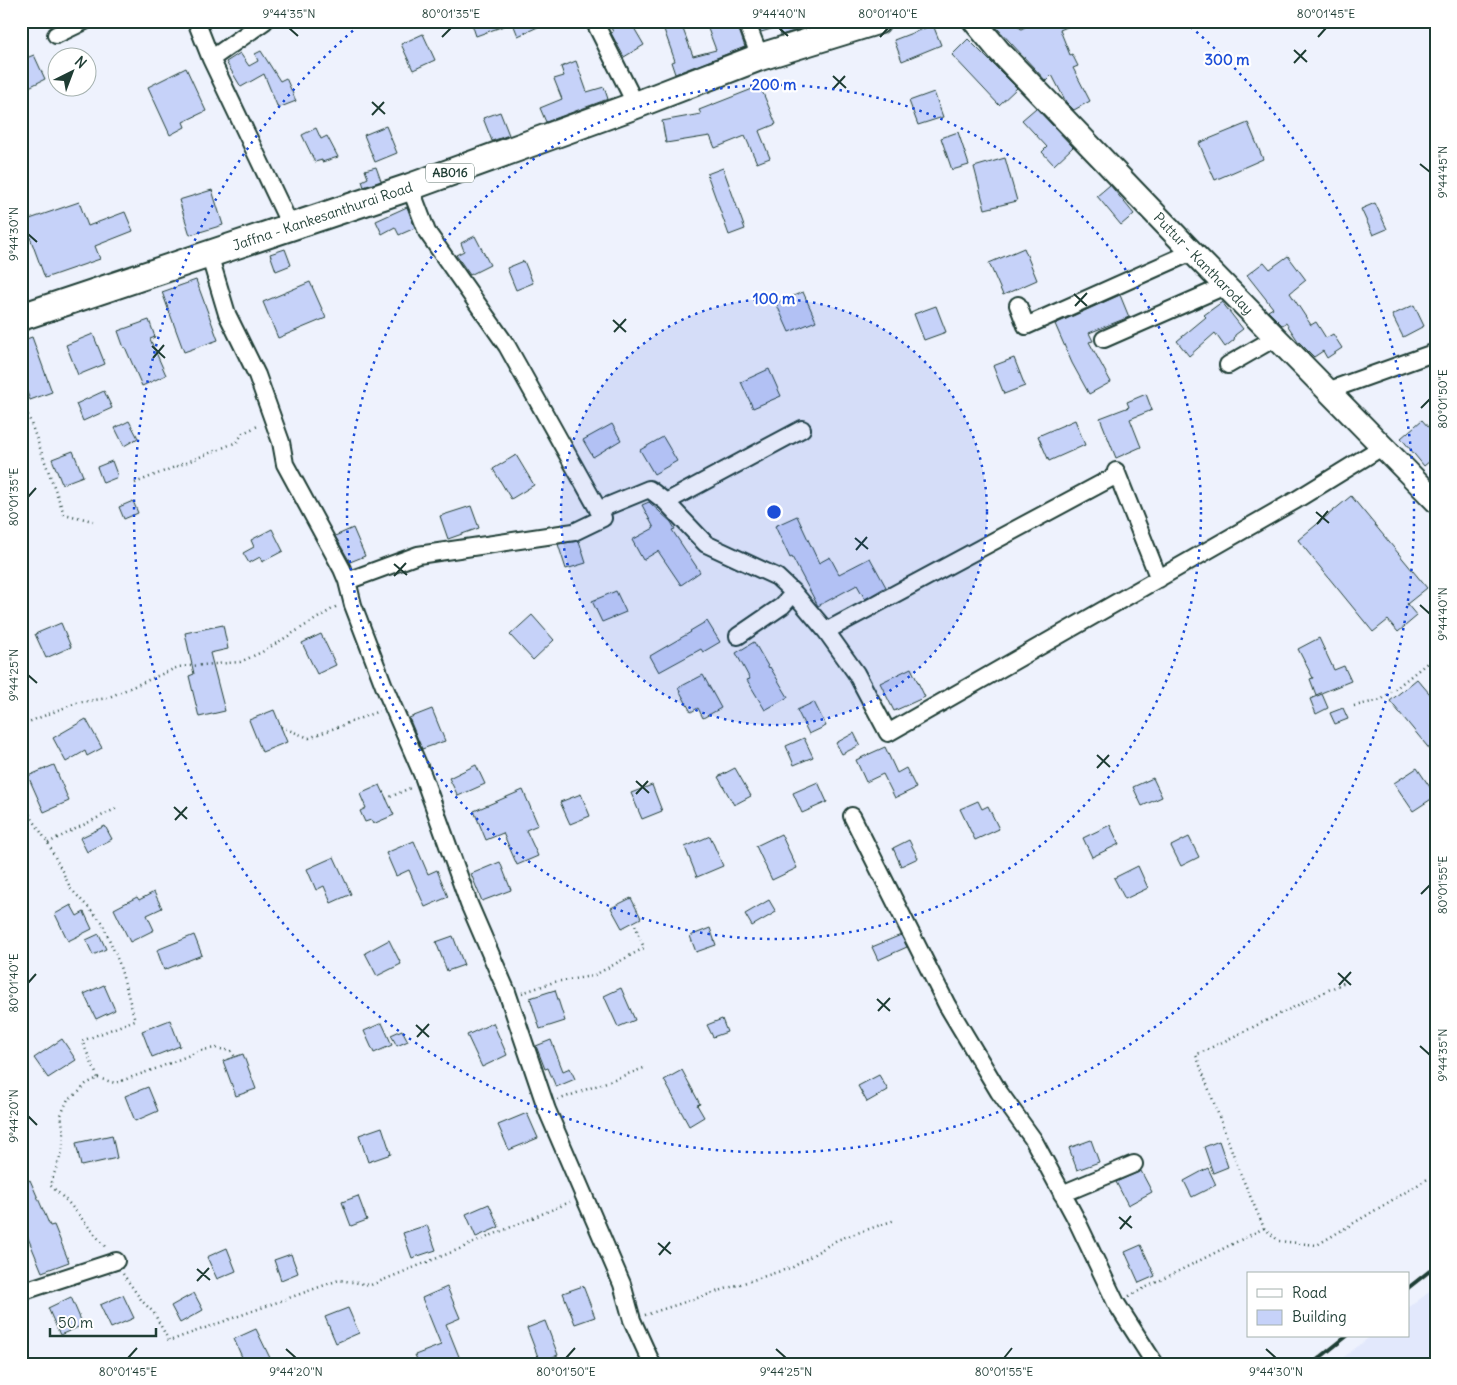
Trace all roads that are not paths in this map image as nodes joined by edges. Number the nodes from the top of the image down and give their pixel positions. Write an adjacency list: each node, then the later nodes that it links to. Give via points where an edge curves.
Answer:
1 (85, 21): 8 (street)
2 (196, 21): 10 (street)
3 (264, 21): 10 (street)
4 (594, 21): 11 (street)
5 (746, 21): 9 (street)
6 (877, 21): 9 (main road, Jaffna - Kankesanthurai Road / AB016)
7 (974, 21): 14 (main road, Puttur - Kantharoday)
8 (56, 35)
9 (760, 58): 11 (main road, Jaffna - Kankesanthurai Road / AB016)
10 (211, 59): 13 (street)
11 (636, 105): 12 (main road, Jaffna - Kankesanthurai Road / AB016)
12 (410, 187): 13 (main road, Jaffna - Kankesanthurai Road / AB016); 29 (street, via 427,232 508,346)
13 (291, 227): 15 (main road, Jaffna - Kankesanthurai Road / AB016)
14 (1192, 252): 16 (main road, Puttur - Kantharoday); 17 (street, via 1026,326)
15 (209, 254): 18 (main road, Jaffna - Kankesanthurai Road / AB016); 31 (street, via 227,314 257,376 281,442 285,464)
16 (1225, 286): 19 (main road, Puttur - Kantharoday); 20 (street)
17 (1018, 305)
18 (21, 317)
19 (1275, 338): 22 (street); 23 (main road, Puttur - Kantharoday)
20 (1104, 339)
21 (1436, 352): 23 (street)
22 (1228, 365)
23 (1327, 391): 25 (main road, Puttur - Kantharoday)
24 (802, 429): 28 (street)
25 (1382, 447): 26 (main road, Puttur - Kantharoday); 30 (street)
26 (1428, 483): 27 (main road, Puttur - Kantharoday)
27 (1436, 501)
28 (666, 502): 29 (street, via 649,489); 32 (street, via 706,544 777,577)
29 (598, 510): 31 (street, via 603,518 574,532 418,555)
30 (1158, 579): 33 (street, via 888,733 856,673); 33 (street, via 1116,473)
31 (347, 581): 40 (street, via 469,904 508,998 545,1105 622,1284 632,1320)
32 (794, 593): 33 (street); 34 (street, via 782,606)
33 (826, 631)
34 (738, 636)
35 (852, 816): 37 (street, via 947,1005 998,1092 1033,1139)
36 (1134, 1164): 37 (street)
37 (1062, 1194): 41 (street, via 1116,1303)
38 (116, 1261): 39 (street)
39 (21, 1292)
40 (652, 1364)
41 (1155, 1364)

